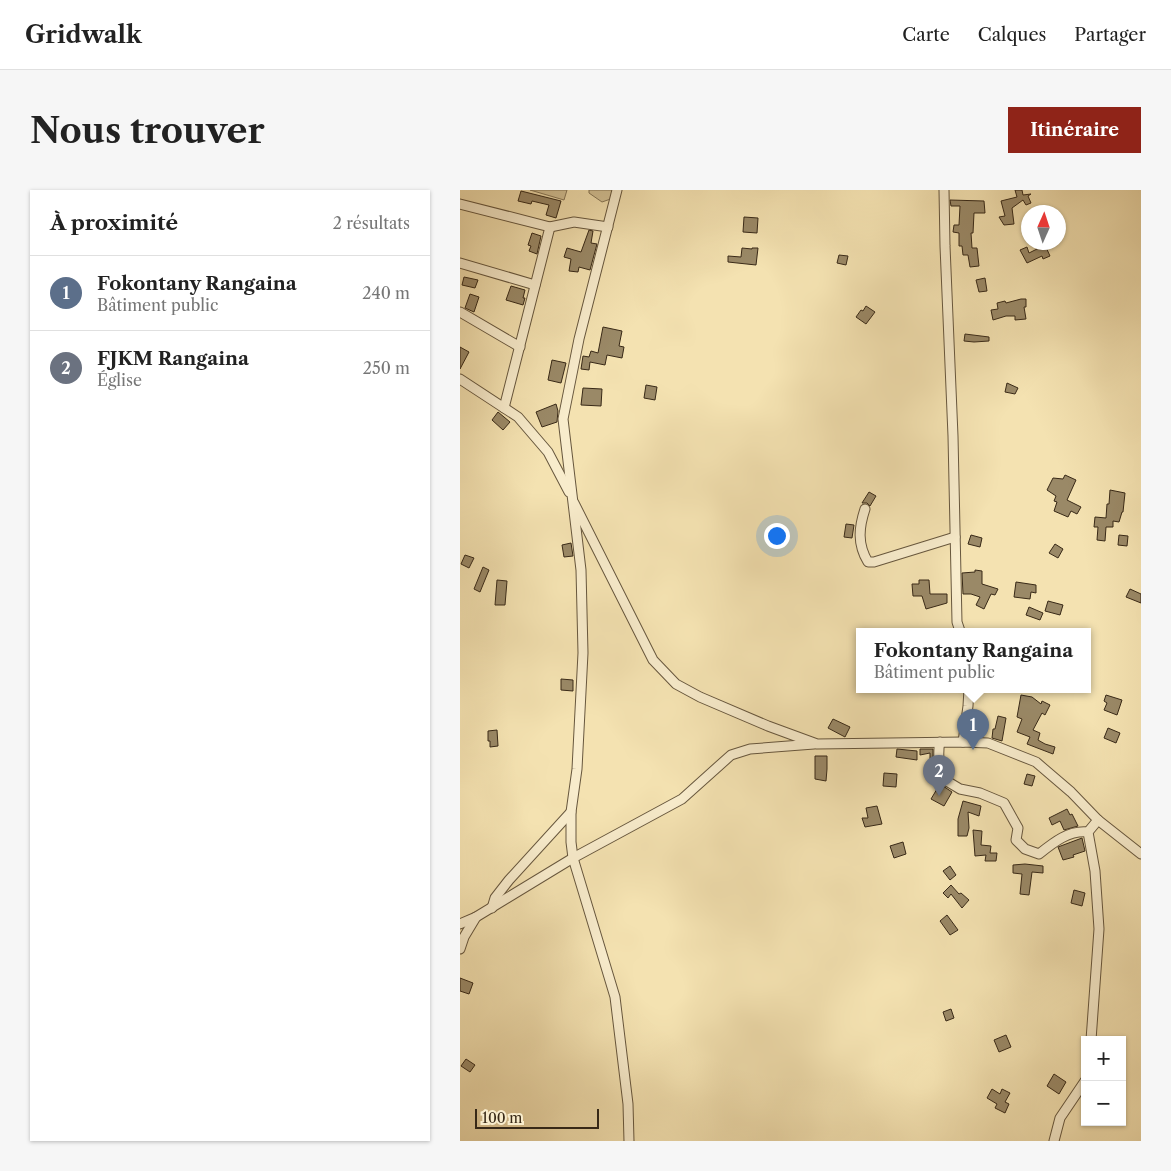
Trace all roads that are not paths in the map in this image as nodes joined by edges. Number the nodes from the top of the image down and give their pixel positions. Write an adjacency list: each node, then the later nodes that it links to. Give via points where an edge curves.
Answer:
1 (618, 190): 5 (street)
2 (944, 190): 14 (street)
3 (460, 204): 4 (street)
4 (550, 227): 5 (street, via 574,222); 7 (street)
5 (608, 227): 12 (street, via 579,339 563,419)
6 (460, 263): 7 (street)
7 (535, 285): 9 (street)
8 (460, 312): 9 (street)
9 (520, 347): 11 (street)
10 (460, 379): 11 (street)
11 (504, 408): 12 (street, via 518,417 548,452)
12 (572, 498): 19 (street, via 653,660 676,684 768,726); 20 (street, via 580,570 583,653 577,769)
13 (865, 509): 14 (street, via 860,534 868,562)
14 (955, 537): 15 (street)
15 (959, 628)
16 (969, 693): 18 (street)
17 (940, 742): 18 (street); 19 (street); 22 (street, via 940,777 960,790 980,793 1004,803 1018,828 1016,840 1025,849 1040,854 1055,840 1079,831)
18 (963, 742): 21 (street, via 988,743 1036,762)
19 (817, 744): 24 (street, via 750,749 731,755 682,800)
20 (571, 812): 24 (street); 25 (street, via 509,880 495,898)
21 (1098, 820): 22 (street); 23 (street)
22 (1088, 832): 29 (street, via 1095,871 1099,929)
23 (1141, 854)
24 (573, 858): 25 (street); 31 (street, via 615,997 628,1104)
25 (492, 908): 26 (street)
26 (476, 917): 27 (street); 28 (street)
27 (460, 924)
28 (460, 949)
29 (1091, 1036)
30 (1081, 1088): 32 (street, via 1060,1118)
31 (629, 1141)
32 (1054, 1141)

